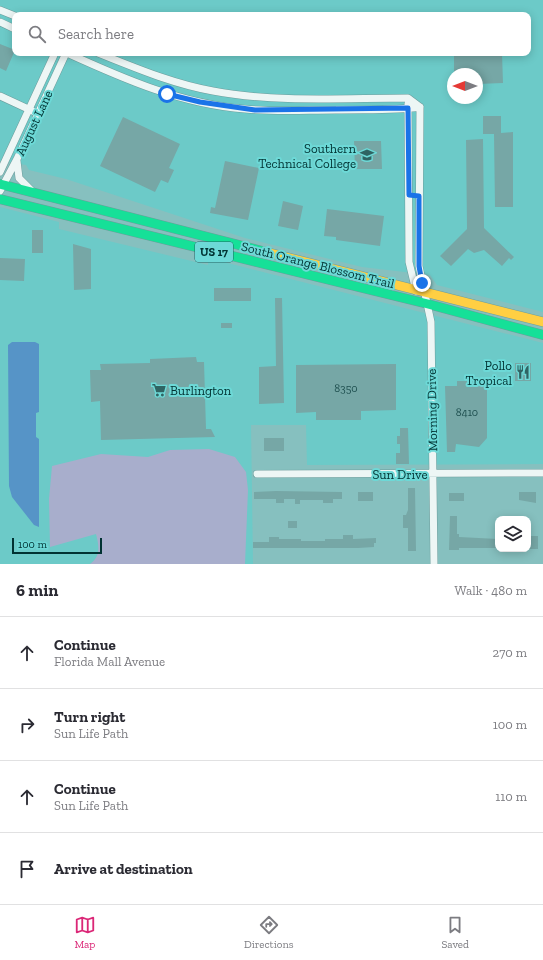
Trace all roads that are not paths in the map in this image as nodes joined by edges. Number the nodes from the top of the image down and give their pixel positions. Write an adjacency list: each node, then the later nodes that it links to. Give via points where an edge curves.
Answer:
1 (0, 10): 2 (street)
2 (12, 15)
3 (0, 22): 4 (street)
4 (12, 28)
5 (54, 56): 12 (street, August Lane)
6 (65, 56): 14 (street, August Lane)
7 (73, 56): 13 (street, via 164,93 242,109 267,111)
8 (105, 56): 10 (street, via 162,79 241,96)
9 (0, 96): 12 (street)
10 (408, 98): 11 (street); 13 (street)
11 (420, 107): 13 (street); 20 (street)
12 (29, 108): 14 (street); 16 (street, August Lane)
13 (408, 108): 19 (street)
14 (39, 114): 15 (street, August Lane)
15 (17, 159): 17 (street, August Lane); 18 (street, via 19,178)
16 (0, 172)
17 (1, 187): 18 (main road, South Orange Blossom Trail / US 17)
18 (34, 192): 22 (main road, South Orange Blossom Trail / US 17)
19 (409, 195): 20 (street); 22 (street, via 409,262)
20 (419, 196): 22 (street)
21 (0, 199): 23 (main road, South Orange Blossom Trail / US 17)
22 (419, 289): 23 (street, Morning Drive); 24 (main road, South Orange Blossom Trail / US 17)
23 (428, 304): 25 (main road, South Orange Blossom Trail / US 17); 26 (street, Morning Drive)
24 (543, 322)
25 (543, 334)
26 (433, 473): 27 (street, Sun Drive); 28 (street, Sun Drive); 29 (street, Morning Drive)
27 (543, 473)
28 (257, 474)
29 (434, 564)

